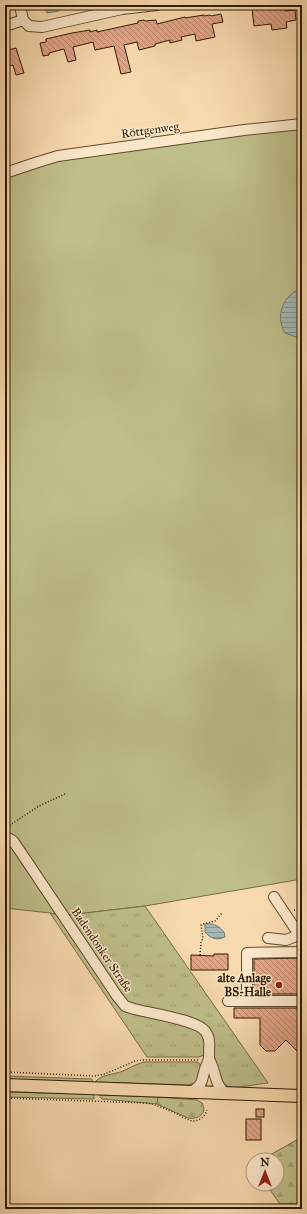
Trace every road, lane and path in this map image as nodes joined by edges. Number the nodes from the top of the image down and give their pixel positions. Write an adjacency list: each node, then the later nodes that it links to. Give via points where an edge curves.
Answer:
1 (20, 5): 3 (street)
2 (157, 5): 3 (street, via 122,9 42,27 29,26)
3 (23, 20): 4 (street)
4 (5, 26)
5 (302, 124): 6 (street, Röttgenweg, via 58,156)
6 (5, 173)
7 (65, 794): 8 (path, via 39,806)
8 (5, 828)
9 (5, 836): 19 (street, Badendonker Straße, via 13,841 126,1006 200,1026 210,1042)
10 (274, 897): 12 (street)
11 (222, 913): 15 (path, via 215,921 201,925 203,938)
12 (301, 937): 13 (street, via 286,940)
13 (268, 938)
14 (302, 952): 17 (street, via 261,950 247,953)
15 (200, 955)
16 (228, 1001): 17 (street)
17 (247, 1001): 18 (street)
18 (302, 1001)
19 (209, 1059): 20 (path, via 135,1061 94,1076); 22 (street, Badendonker Straße, via 203,1081); 23 (street, Badendonker Straße, via 214,1068 215,1081)
20 (5, 1072)
21 (5, 1085): 22 (main road)
22 (191, 1092): 23 (main road)
23 (225, 1093): 24 (main road)
24 (302, 1096)
25 (5, 1098): 26 (path, via 147,1103 193,1121 206,1115)
26 (207, 1110)

